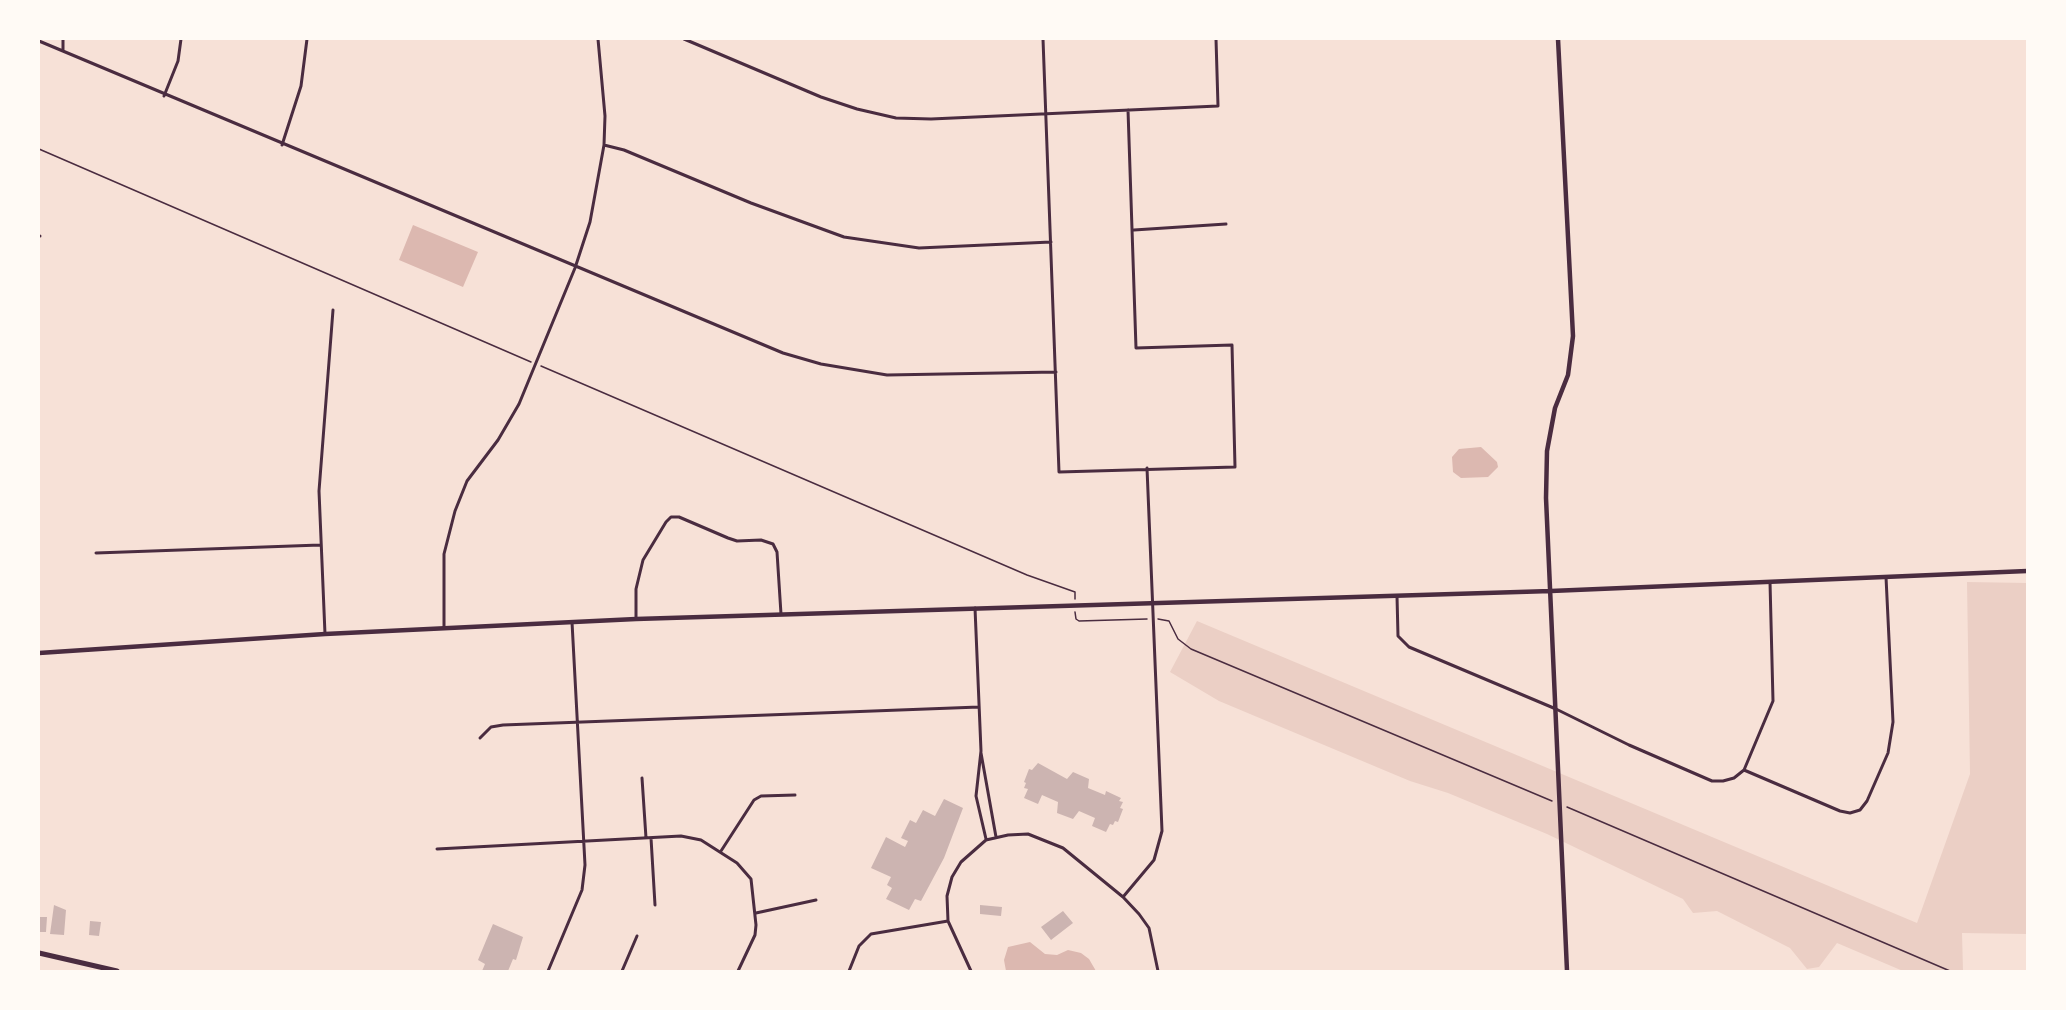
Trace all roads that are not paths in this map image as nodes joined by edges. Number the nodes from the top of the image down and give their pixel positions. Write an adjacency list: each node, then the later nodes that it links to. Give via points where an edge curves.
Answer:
1 (63, 39): 10 (street)
2 (181, 39): 11 (street, via 178,61)
3 (307, 39): 14 (street, via 301,86)
4 (598, 39): 15 (street)
5 (684, 39): 13 (street, via 821,97 879,115 931,119)
6 (1043, 39): 13 (street)
7 (1216, 39): 12 (street, via 1218,106)
8 (1558, 39): 28 (street, via 1573,336 1568,375 1555,408 1547,451)
9 (39, 41): 10 (street)
10 (63, 51): 11 (street)
11 (164, 96): 14 (street)
12 (1128, 110): 13 (street); 17 (street)
13 (1047, 114): 18 (street)
14 (282, 145): 19 (street)
15 (604, 145): 18 (street, via 844,237 919,248); 19 (street, via 590,222)
16 (1226, 224): 17 (street)
17 (1134, 230): 22 (street, via 1136,348 1232,345 1235,467)
18 (1051, 242): 21 (street)
19 (575, 268): 21 (street, via 783,353 821,364 877,374 923,376); 35 (street, via 519,404 467,480 455,511 444,554)
20 (333, 310): 23 (street, via 319,491)
21 (1056, 372): 22 (street, via 1059,472)
22 (1147, 468): 30 (street)
23 (320, 545): 24 (street); 36 (street)
24 (96, 553)
25 (2027, 572): 26 (street)
26 (1886, 577): 27 (street); 43 (street, via 1893,722 1888,753 1867,801 1860,810 1840,811)
27 (1770, 582): 28 (street); 43 (street, via 1773,701)
28 (1551, 591): 29 (street); 39 (street)
29 (1397, 596): 30 (street); 39 (street, via 1398,636 1409,647)
30 (1152, 604): 31 (street); 52 (street, via 1162,831 1154,860)
31 (975, 609): 32 (street); 38 (street)
32 (781, 616): 33 (street); 33 (street, via 777,552 773,544 737,541 671,517 643,560 636,589)
33 (636, 619): 34 (street)
34 (572, 622): 35 (street); 40 (street)
35 (444, 628): 36 (street)
36 (325, 634): 37 (street)
37 (39, 653)
38 (980, 707): 40 (street); 42 (street)
39 (1556, 709): 43 (street, via 1713,781 1734,778); 66 (street)
40 (576, 722): 41 (street, via 503,725 492,727); 49 (street)
41 (480, 738)
42 (981, 751): 46 (street); 48 (street, via 976,796)
43 (1744, 770)
44 (642, 778): 47 (street)
45 (795, 795): 51 (street, via 761,796 754,800)
46 (996, 837): 48 (street); 52 (street, via 1028,834 1051,841)
47 (649, 838): 49 (street); 51 (street, via 681,836 701,840); 54 (street)
48 (986, 840): 56 (street, via 961,862 952,878 947,896)
49 (583, 841): 50 (street); 60 (street, via 582,890)
50 (437, 849)
51 (721, 851): 55 (street, via 751,879)
52 (1123, 897): 65 (street, via 1149,928)
53 (816, 900): 55 (street)
54 (655, 905)
55 (756, 913): 62 (street, via 755,935)
56 (948, 921): 63 (street, via 871,934 859,946); 64 (street)
57 (637, 936): 61 (street)
58 (39, 953): 59 (main road)
59 (117, 971)
60 (548, 971)
61 (622, 971)
62 (738, 971)
63 (849, 971)
64 (970, 971)
65 (1158, 971)
66 (1568, 971)

